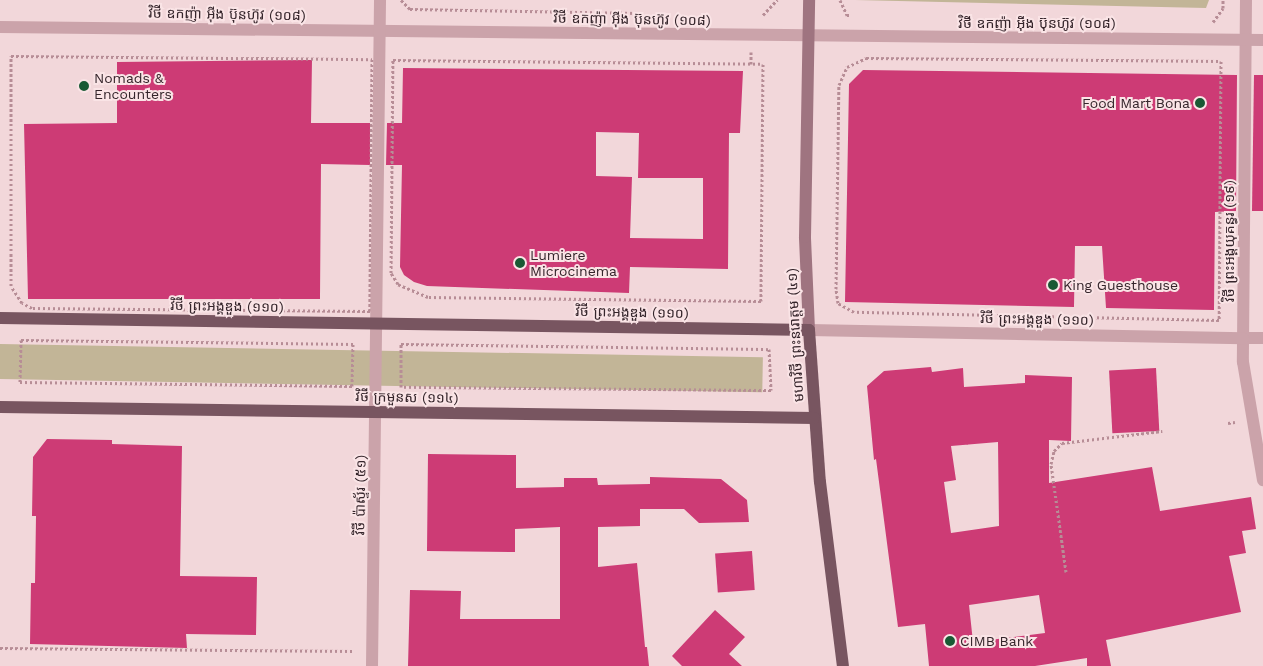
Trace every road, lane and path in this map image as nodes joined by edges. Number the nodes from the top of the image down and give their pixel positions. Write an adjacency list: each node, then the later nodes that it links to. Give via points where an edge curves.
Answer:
1 (380, 0): 11 (street, វិថី ប៉ាស្ទ័រ (៥១))
2 (401, 0): 7 (path, via 410,9)
3 (777, 0): 8 (path, via 765,15)
4 (809, 0): 12 (main road, មហាវិថី ព្រះនរោត្តម (៤១))
5 (840, 0): 9 (path)
6 (1246, 0): 13 (street, វិថី ព្រះអង្គយុគន្ធរ (១៩))
7 (644, 13)
8 (758, 15)
9 (847, 15)
10 (0, 27): 11 (street, វិថី ឧកញ៉ា អ៊ីង ប៊ុនហ៊ូវ (១០៨))
11 (380, 31): 12 (street, វិថី ឧកញ៉ា អ៊ីង ប៊ុនហ៊ូវ (១០៨)); 19 (street, វិថី ប៉ាស្ទ័រ (៥១))
12 (808, 36): 13 (street, វិថី ឧកញ៉ា អ៊ីង ប៊ុនហ៊ូវ (១០៨)); 20 (main road, មហាវិថី ព្រះនរោត្តម (៤១), via 805,237)
13 (1245, 39): 14 (street, វិថី ឧកញ៉ា អ៊ីង ប៊ុនហ៊ូវ (១០៨)); 21 (street, វិថី ព្រះអង្គយុគន្ធរ (១៩))
14 (1263, 40)
15 (391, 273): 15 (path, via 398,284 428,297 761,301 763,64 393,60)
16 (11, 286): 16 (path, via 22,303 32,308 370,311 372,59 11,56)
17 (836, 290): 17 (path, via 839,85 847,67 866,58 1221,61 1219,320 854,312 838,303)
18 (0, 318): 19 (main road, វិថី ព្រះអង្គឌួង (១១០))
19 (377, 324): 20 (main road, វិថី ព្រះអង្គឌួង (១១០)); 26 (street, វិថី ប៉ាស្ទ័រ (៥១))
20 (809, 330): 21 (street, វិថី ព្រះអង្គឌួង (១១០)); 27 (main road, មហាវិថី ព្រះនរោត្តម (៤១))
21 (1243, 338): 22 (street, វិថី ព្រះអង្គឌួង (១១០)); 29 (street, វិថី ព្រះអង្គយុគន្ធរ (១៩), via 1243,362)
22 (1263, 338)
23 (353, 344): 23 (path, via 352,386 20,382 21,340)
24 (769, 349): 24 (path, via 771,390 402,387 401,344)
25 (0, 407): 26 (main road, វិថី ក្រមួនស (១១៤))
26 (376, 412): 27 (main road, វិថី ក្រមួនស (១១៤)); 32 (street, វិថី ប៉ាស្ទ័រ (៥១))
27 (814, 418): 34 (main road, មហាវិថី ព្រះនរោត្តម (៤១))
28 (1162, 431): 30 (path, via 1062,443 1054,451 1051,464)
29 (1263, 480)
30 (1066, 572)
31 (0, 648): 32 (path)
32 (372, 651): 33 (street, វិថី ប៉ាស្ទ័រ (៥១))
33 (372, 666)
34 (842, 666)

